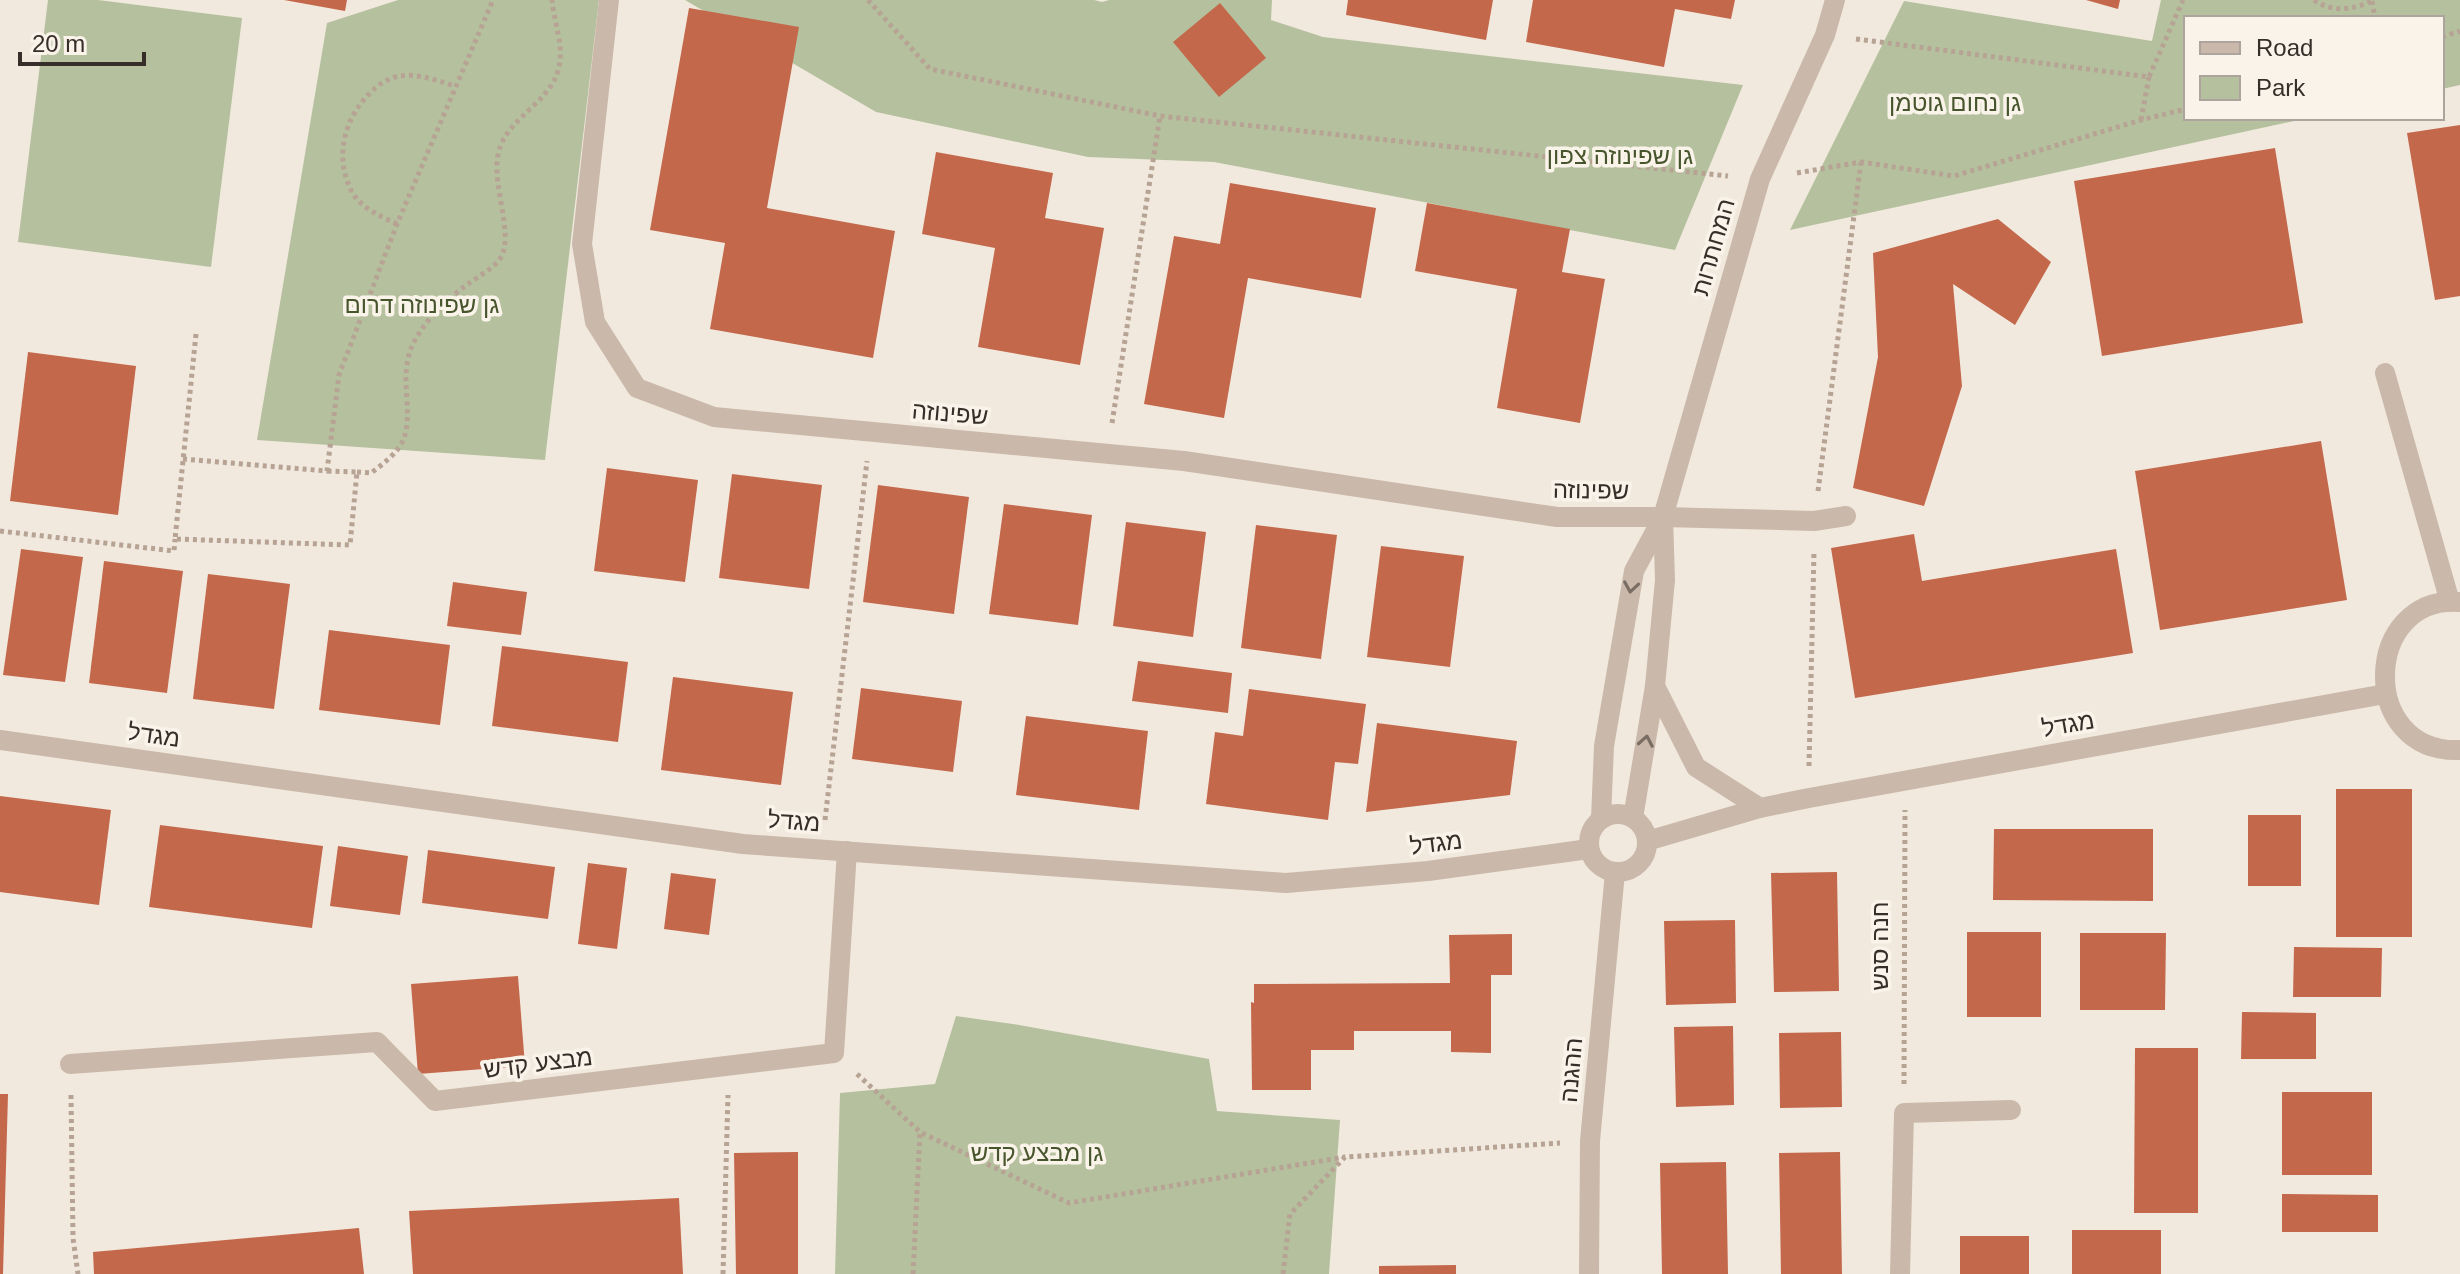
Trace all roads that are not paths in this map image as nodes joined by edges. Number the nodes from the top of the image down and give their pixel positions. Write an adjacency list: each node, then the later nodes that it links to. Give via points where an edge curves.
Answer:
1 (609, 0): 5 (street, שפינוזה, via 582,244 595,322 637,388 714,417 1184,461 1557,517)
2 (1835, 0): 5 (street, המחתרות, via 1825,35 1760,179)
3 (2385, 373): 6 (street)
4 (1846, 516): 5 (street, שפינוזה, via 1814,521)
5 (1663, 517): 7 (street, המחתרות, via 1665,580); 13 (street, המחתרות, one-way to 13, via 1634,571 1604,746)
6 (2455, 602): 8 (street, via 2425,608 2404,623 2383,668)
7 (1655, 686): 11 (street, via 1696,767); 12 (street, המחתרות, one-way to 7)
8 (2385, 694): 10 (street, via 2393,715 2408,732 2426,745); 11 (street, מגדל)
9 (0, 740): 16 (street, מגדל, via 728,842)
10 (2460, 750)
11 (1760, 808): 14 (street, מגדל)
12 (1633, 818): 13 (street, via 1620,814); 14 (street)
13 (1601, 819): 15 (street, via 1590,832)
14 (1647, 841): 17 (street, via 1635,867)
15 (1589, 849): 16 (street, מגדל, via 1286,883); 17 (street, via 1603,868)
16 (847, 851): 18 (street, מבצע קדש, via 834,1053 435,1101 377,1042)
17 (1615, 872): 20 (street, ההגנה, via 1590,1141)
18 (70, 1064)
19 (2011, 1110): 21 (street, via 1904,1113)
20 (1589, 1274)
21 (1900, 1274)

